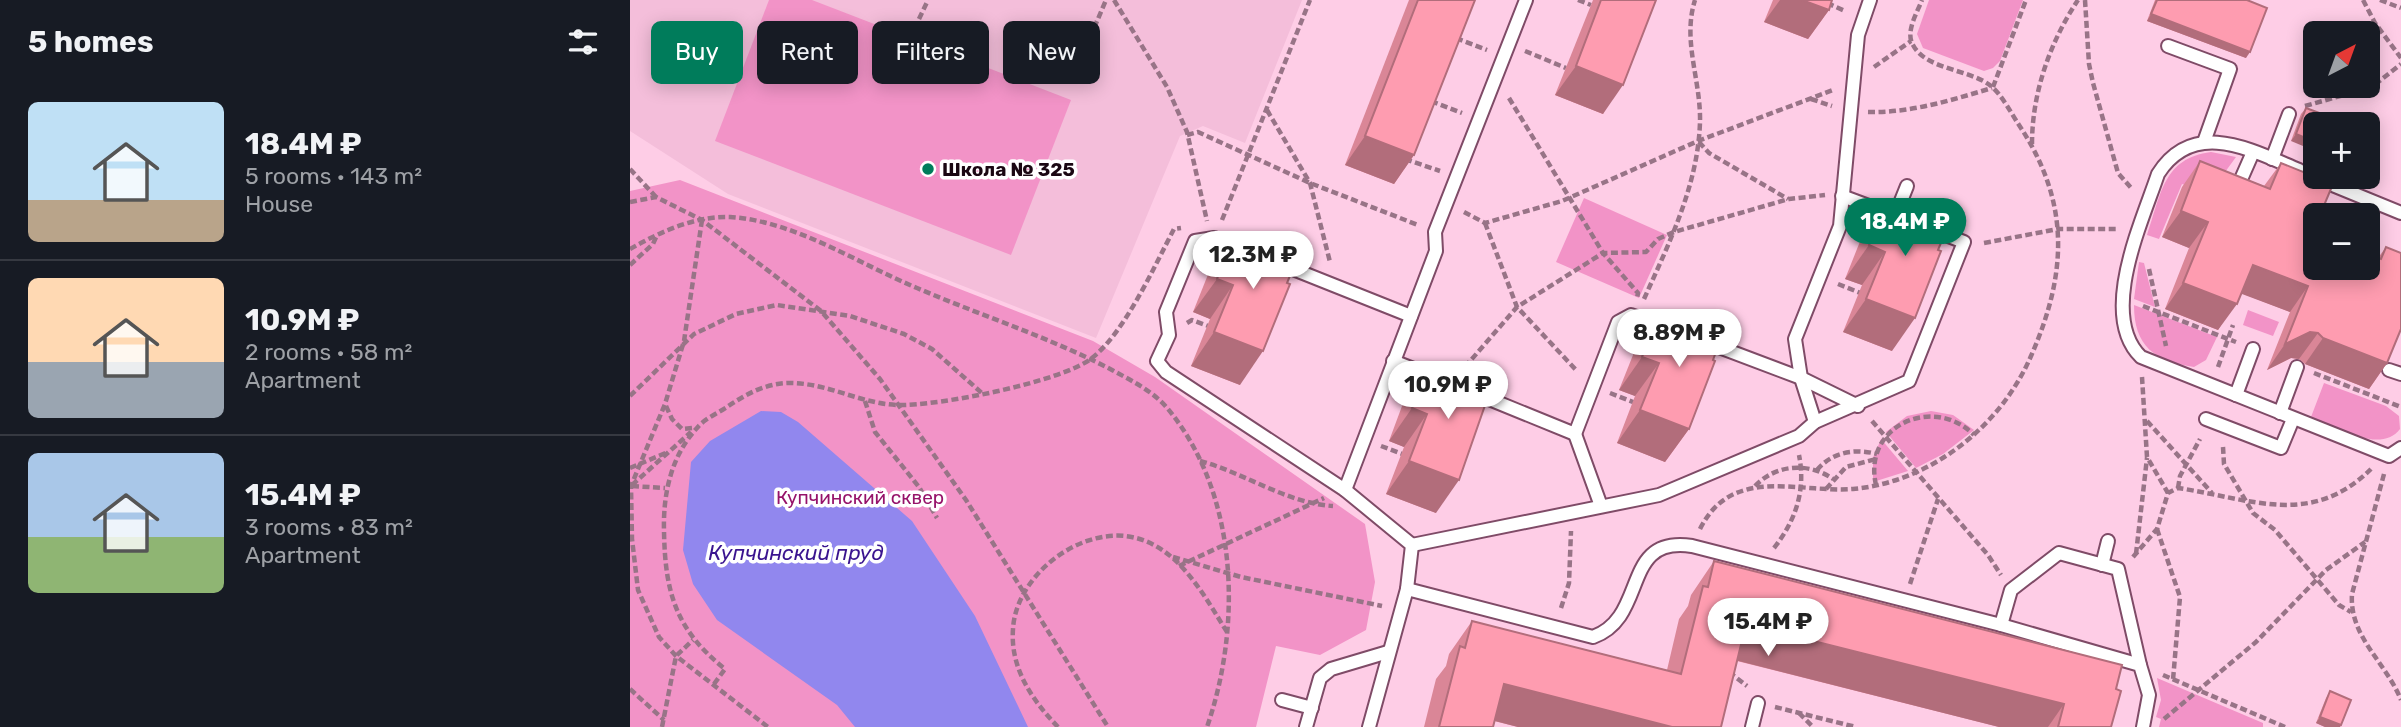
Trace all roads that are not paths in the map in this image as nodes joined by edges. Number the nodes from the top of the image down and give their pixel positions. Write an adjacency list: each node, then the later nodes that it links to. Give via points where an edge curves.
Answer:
1 (1526, 0): 15 (lane, via 1435,232 1436,251)
2 (1870, 0): 9 (lane, via 1858,34)
3 (2168, 46): 5 (lane, via 2230,69)
4 (2289, 114): 7 (lane)
5 (2204, 142): 6 (lane, via 2221,141); 20 (lane, via 2175,153 2164,164 2140,228 2122,298 2128,341 2141,357)
6 (2253, 152): 7 (lane); 10 (lane)
7 (2272, 159): 11 (lane)
8 (1907, 186): 14 (lane)
9 (1842, 196): 14 (lane); 19 (lane, via 1840,226 1795,339)
10 (2233, 198)
11 (2375, 203)
12 (2380, 205): 13 (lane)
13 (2401, 213)
14 (1907, 220): 21 (lane, via 1964,242 1909,381)
15 (1411, 316): 17 (lane); 28 (lane, via 1214,238 1195,241 1166,312 1169,335 1157,361 1166,372)
16 (2253, 349): 20 (lane)
17 (1393, 361): 26 (lane); 28 (lane)
18 (2297, 367): 22 (lane)
19 (1801, 378): 21 (lane); 24 (lane); 26 (lane, via 1631,315 1618,322)
20 (2236, 395): 22 (lane)
21 (1858, 405): 24 (lane)
22 (2280, 413): 23 (lane)
23 (2293, 419): 25 (lane, via 2281,448); 27 (lane, via 2389,456)
24 (1815, 422): 29 (lane, via 1795,437 1677,488)
25 (2213, 422)
26 (1575, 434): 29 (lane)
27 (2401, 448)
28 (1345, 490): 31 (lane)
29 (1601, 506): 31 (lane)
30 (2108, 541): 32 (lane)
31 (1412, 545): 33 (lane)
32 (2102, 565): 34 (lane, via 2059,553 2011,590); 36 (lane, via 2118,569)
33 (1407, 589): 34 (lane, via 1592,637 1618,623 1637,574 1654,553 1674,545 1692,546); 35 (lane)
34 (2001, 625): 36 (lane)
35 (1388, 652): 39 (lane, via 1331,668 1320,678); 41 (lane)
36 (2140, 665): 43 (lane, via 2149,695)
37 (1282, 700): 39 (lane)
38 (1758, 703): 42 (lane)
39 (1312, 708): 40 (lane)
40 (1306, 727)
41 (1369, 727)
42 (1752, 727)
43 (2143, 727)

